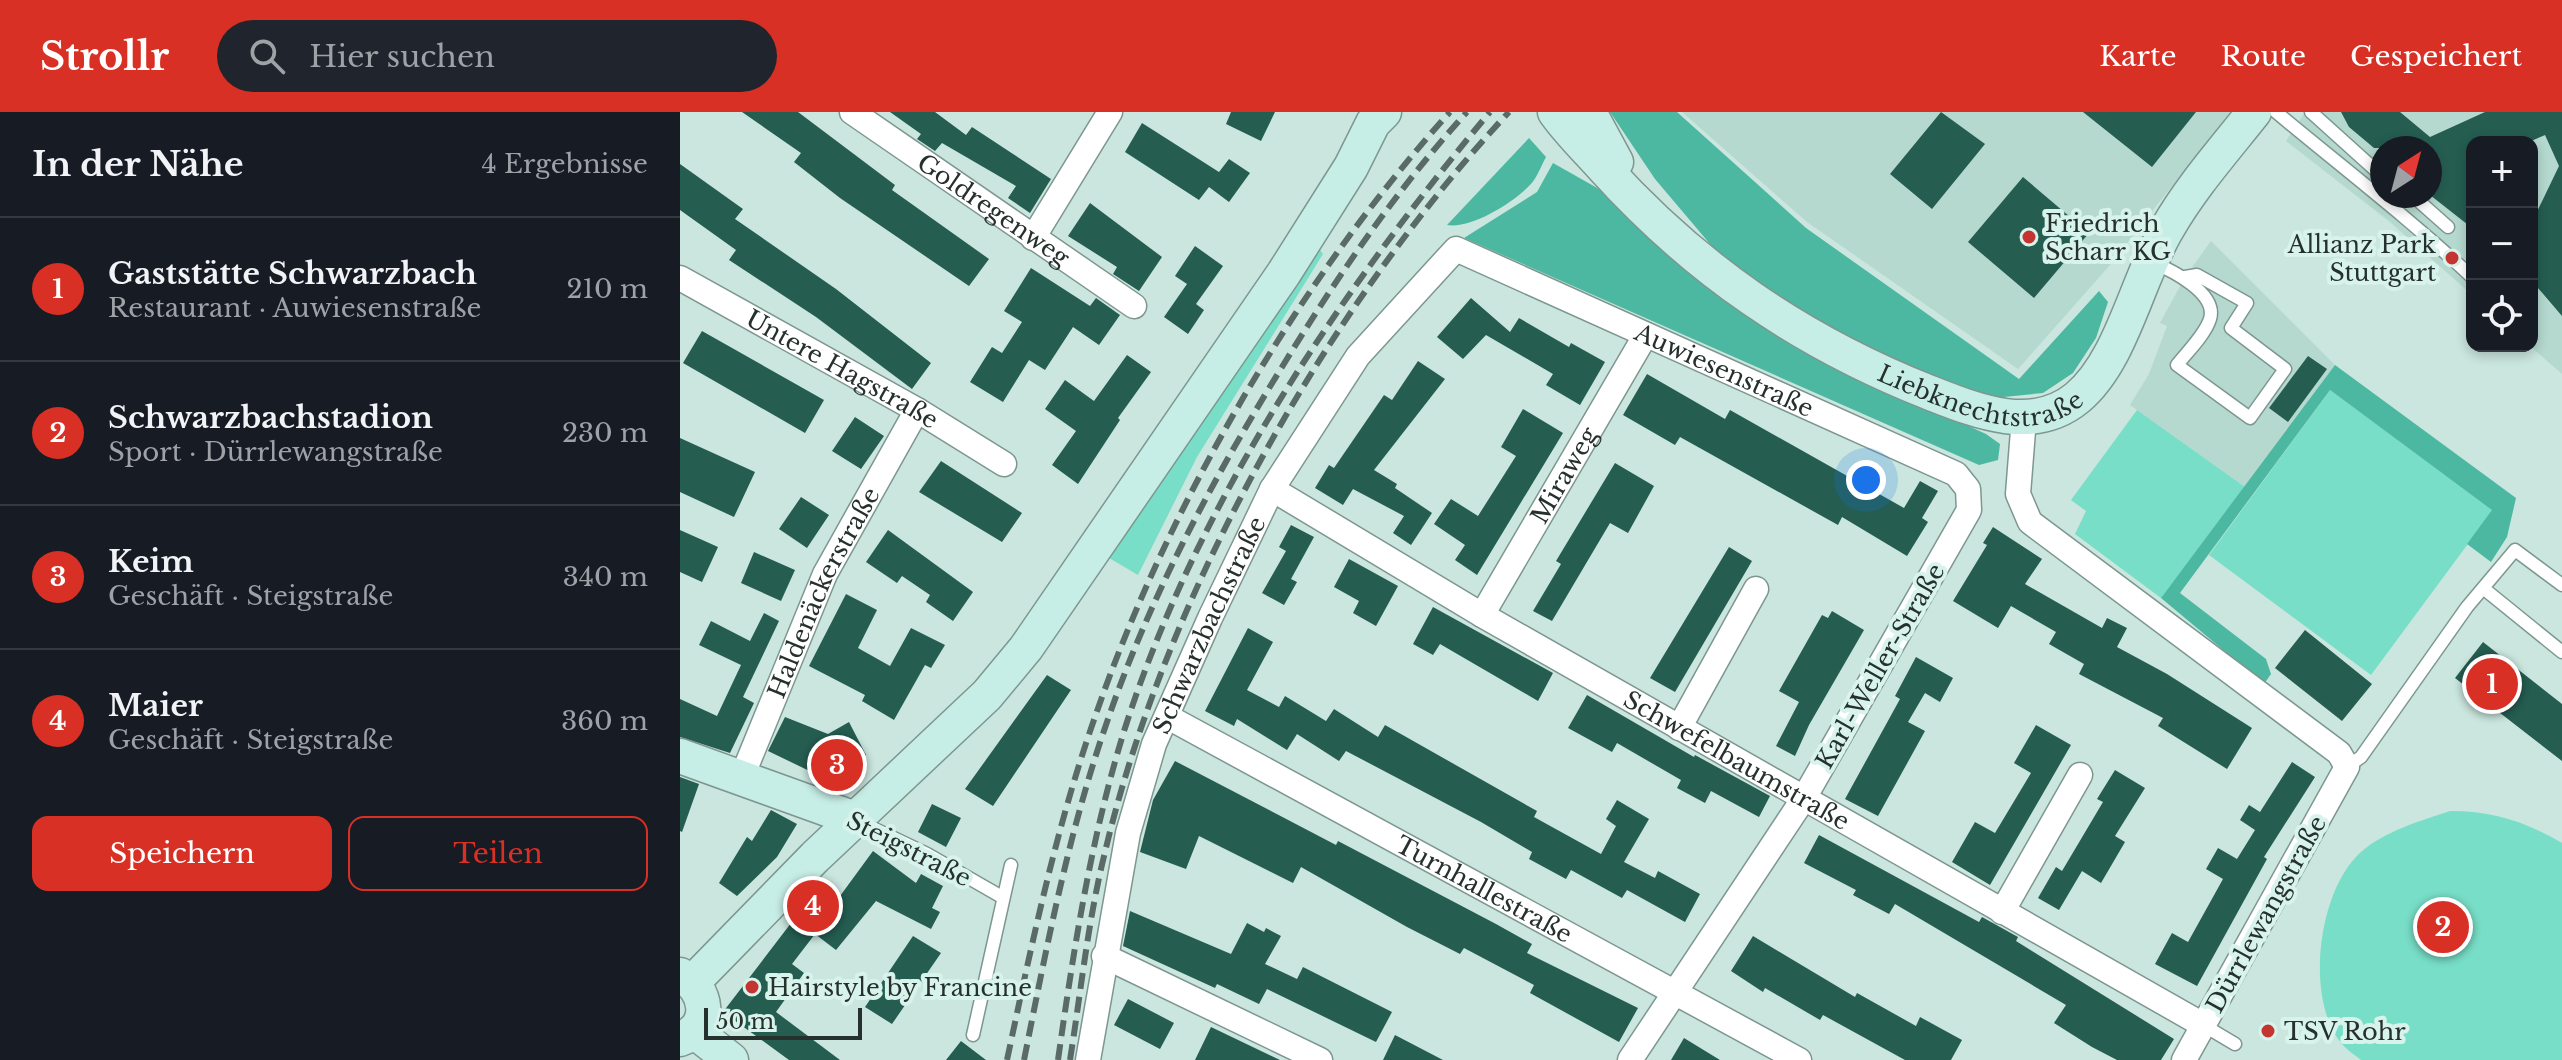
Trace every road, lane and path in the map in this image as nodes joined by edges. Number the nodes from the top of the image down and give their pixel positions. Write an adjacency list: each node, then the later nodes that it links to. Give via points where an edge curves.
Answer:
1 (852, 112): 13 (street, Goldregenweg)
2 (1110, 112): 13 (street)
3 (1555, 112): 11 (street, Liebknechtstraße)
4 (1589, 112): 11 (street, Liebknechtstraße)
5 (2254, 112): 15 (street, Liebknechtstraße, via 2181,206)
6 (2276, 112): 16 (lane)
7 (2311, 112): 9 (lane)
8 (1378, 116): 38 (street, via 1284,273 1026,648 987,695)
9 (2370, 165)
10 (2427, 208): 12 (lane)
11 (1643, 211): 22 (street, Liebknechtstraße, via 1784,322 1858,364 1992,415)
12 (2448, 227)
13 (1033, 238): 19 (street, Goldregenweg)
14 (1456, 249): 20 (street, Auwiesenstraße); 24 (street, Schwarzbachstraße, via 1358,356)
15 (2149, 260): 17 (lane); 22 (street, Liebknechtstraße, via 2094,381 2075,400)
16 (2466, 271)
17 (2185, 277): 17 (lane, via 2207,298 2210,320 2177,365 2250,418 2285,369 2231,328 2247,303 2197,275)
18 (680, 278): 21 (street, Untere Hagstraße)
19 (1134, 306)
20 (1645, 336): 25 (street, Auwiesenstraße, via 1956,474 1968,489); 29 (street, Miraweg)
21 (917, 410): 23 (street, Untere Hagstraße); 36 (street, Haldenäckerstraße, via 825,574)
22 (2024, 418): 34 (street, via 2018,494 2030,522 2339,753)
23 (1004, 464)
24 (1272, 489): 29 (street, Schwefelbaumstraße); 31 (street, Schwarzbachstraße)
25 (1969, 510): 37 (street, Karl-Weller-Straße)
26 (2562, 585): 27 (lane, via 2515,550)
27 (2483, 588): 30 (lane); 34 (lane, via 2361,757)
28 (1756, 589): 32 (street)
29 (1482, 615): 32 (street, Schwefelbaumstraße)
30 (2562, 652)
31 (1168, 717): 42 (street, Schwarzbachstraße, via 1154,744 1128,833); 44 (street, Turnhallestraße)
32 (1679, 728): 37 (street, Schwefelbaumstraße)
33 (680, 756): 36 (street, Steigstraße)
34 (2347, 767): 45 (street, Dürrlewangstraße)
35 (2080, 775): 41 (street)
36 (741, 779): 38 (street, Steigstraße)
37 (1804, 798): 41 (street, Schwefelbaumstraße); 44 (street, Karl-Weller-Straße)
38 (855, 819): 40 (lane, Steigstraße); 43 (street)
39 (1011, 865): 40 (lane)
40 (1002, 897): 47 (lane)
41 (2002, 912): 45 (street, Schwefelbaumstraße)
42 (1104, 956): 50 (street, Schwarzbachstraße); 51 (street)
43 (687, 978): 46 (street, via 704,1005 703,1018)
44 (1675, 991): 52 (street, Karl-Weller-Straße); 53 (street, Turnhallestraße)
45 (2203, 1025): 48 (lane); 54 (street, Dürrlewangstraße)
46 (687, 1035): 49 (street)
47 (973, 1035)
48 (2235, 1044)
49 (731, 1060)
50 (1088, 1060)
51 (1320, 1060)
52 (1630, 1060)
53 (1799, 1060)
54 (2184, 1060)

